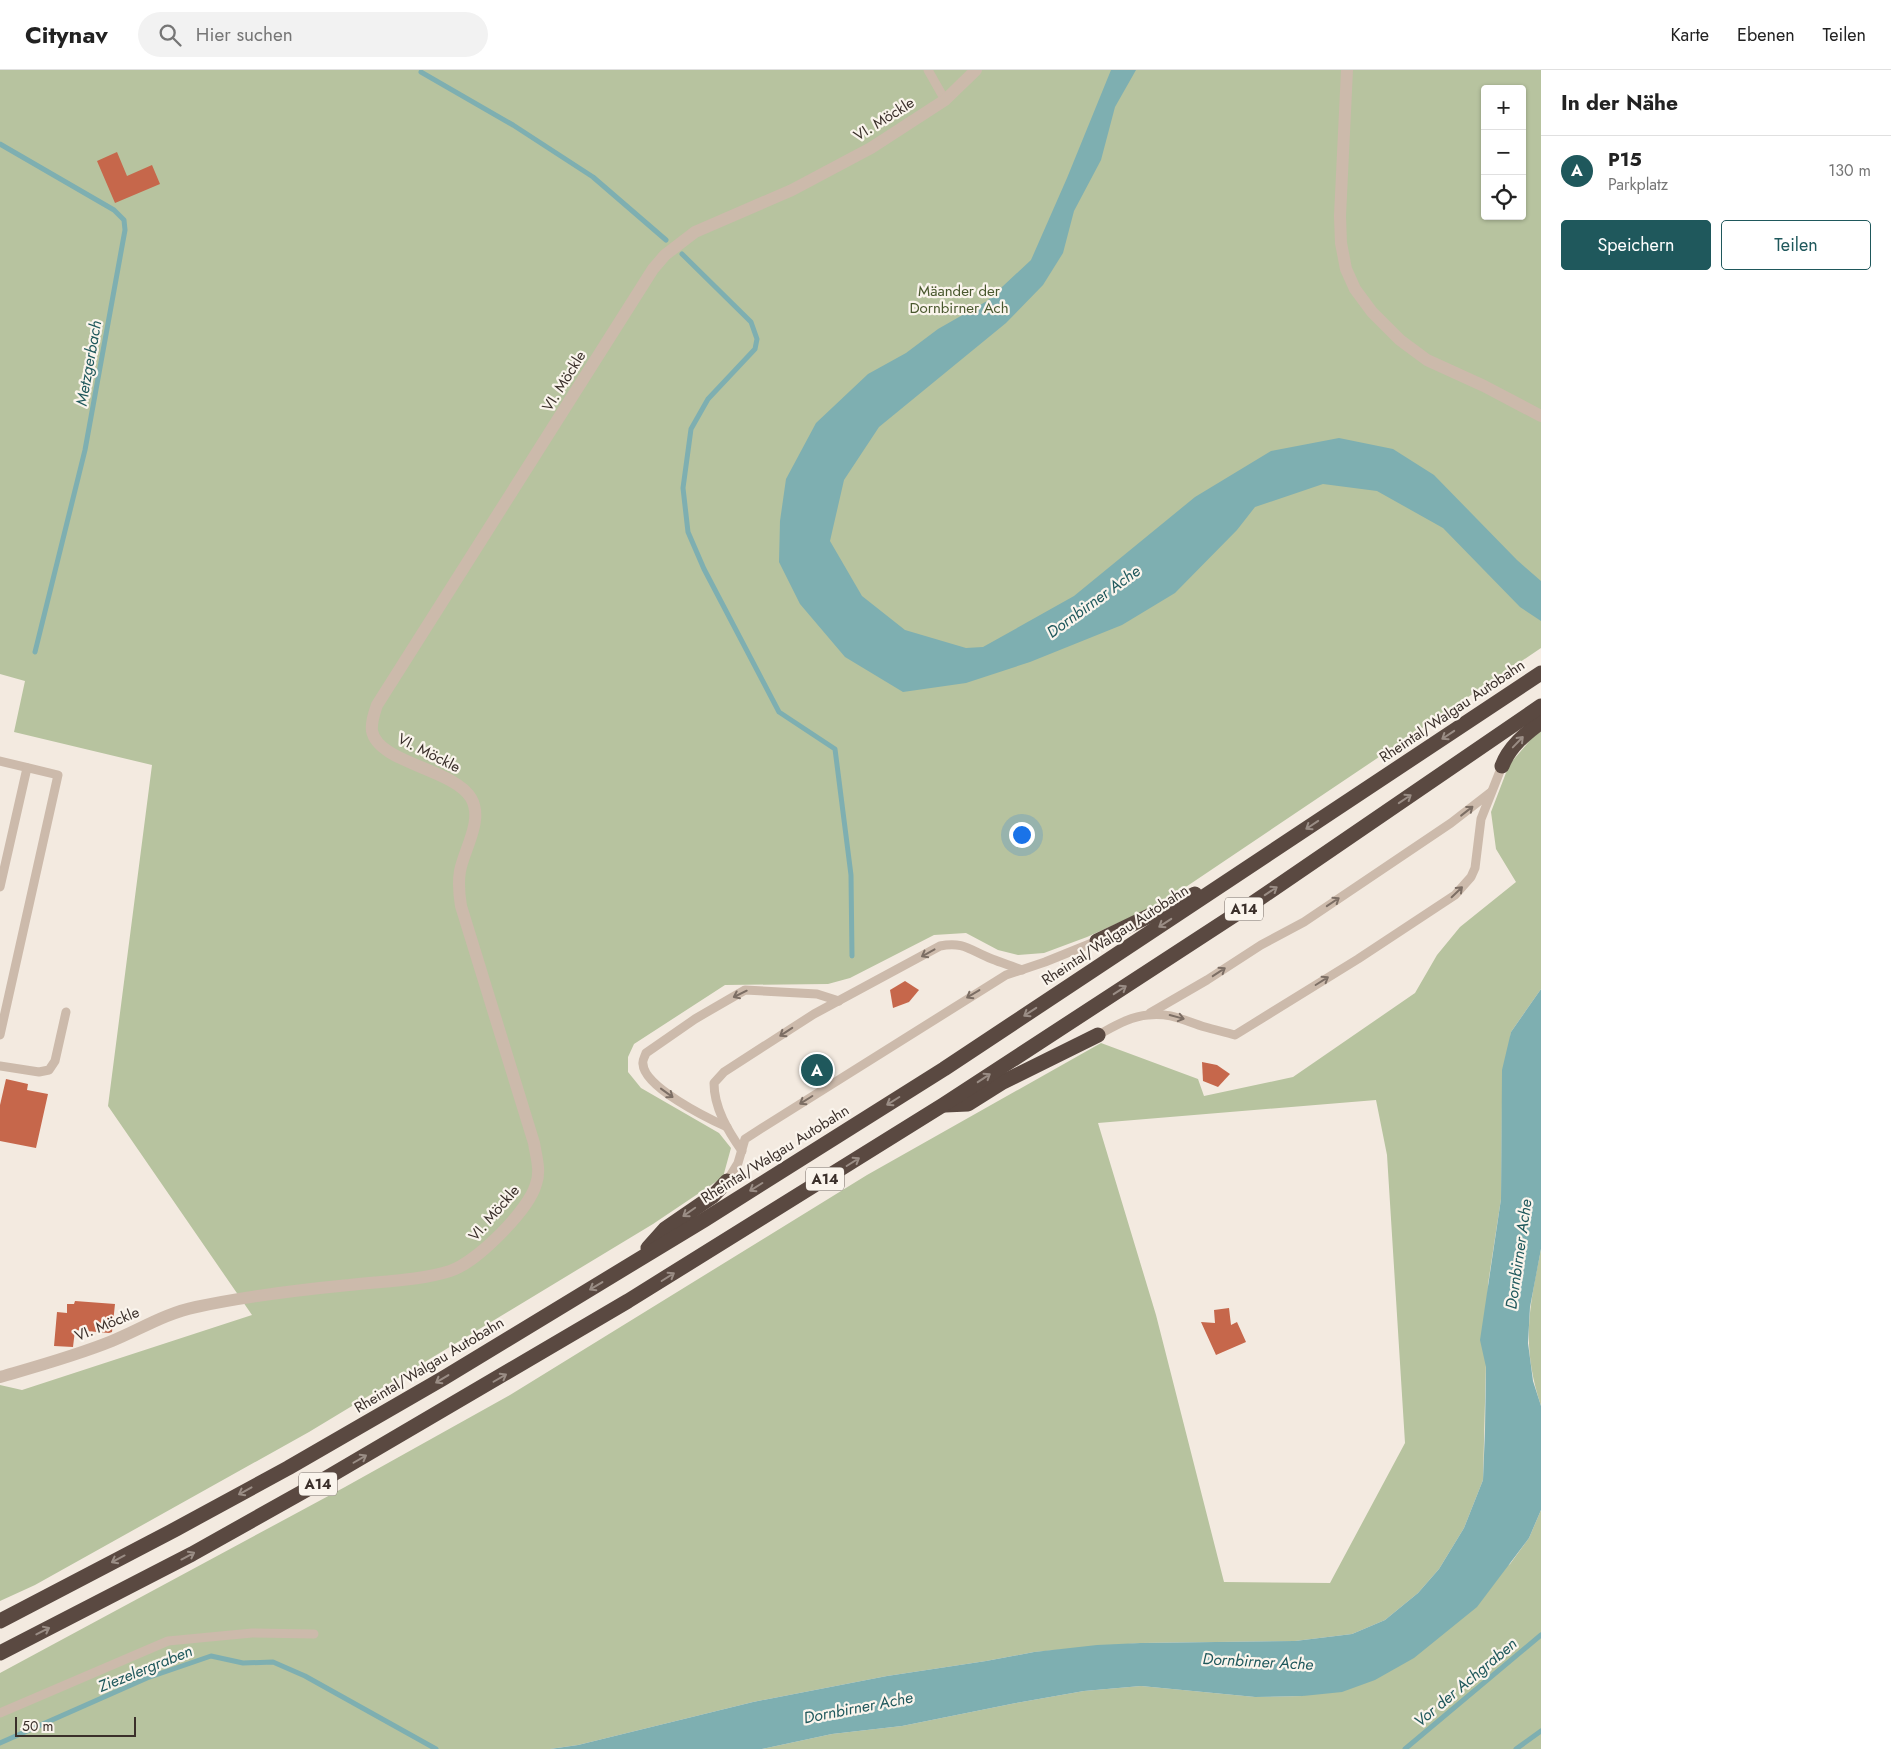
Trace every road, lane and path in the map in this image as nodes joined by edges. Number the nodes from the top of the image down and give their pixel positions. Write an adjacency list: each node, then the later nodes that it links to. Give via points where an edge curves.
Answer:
1 (928, 70): 4 (lane)
2 (976, 70): 4 (street, VI. Möckle)
3 (1347, 74): 5 (street, via 1341,243 1346,269 1355,288 1372,312 1400,340 1427,360)
4 (945, 100): 28 (street, VI. Möckle, via 871,148 792,190 695,232 665,255 653,269 377,705 372,733 380,744 390,753 454,782 471,797 476,811 458,886 461,906 534,1143 538,1170 532,1196 480,1254 452,1270 426,1277 295,1290 194,1307 84,1352)
5 (1541, 416)
6 (1541, 673): 13 (highway, Rheintal/Walgau Autobahn / A14, one-way to 13)
7 (1541, 706): 23 (highway, A14, one-way to 7, via 1253,903)
8 (1541, 722): 10 (highway, one-way to 8, via 1517,742)
9 (0, 761): 11 (lane)
10 (1502, 766): 12 (lane)
11 (26, 768): 14 (lane); 21 (lane, via 58,775)
12 (1491, 792): 19 (lane, one-way to 12, via 1304,922 1451,823); 19 (lane, one-way to 12, via 1179,1017 1235,1035 1358,959 1455,895 1471,877 1481,819)
13 (1235, 877): 15 (highway); 27 (highway, Rheintal/Walgau Autobahn / A14, one-way to 27, via 944,1069)
14 (0, 887)
15 (1097, 941): 16 (lane)
16 (1022, 970): 17 (lane, one-way to 17, via 953,943 940,946); 25 (lane, one-way to 25, via 1006,975 966,998 762,1128 745,1139)
17 (839, 1001): 24 (lane, one-way to 24, via 724,1072 714,1083 714,1095); 24 (lane, one-way to 24, via 817,994 745,990 646,1053 643,1064 648,1077 669,1095)
18 (66, 1012): 22 (lane, via 55,1061 48,1070 39,1072)
19 (1147, 1015): 20 (lane)
20 (1098, 1034): 23 (highway, via 1003,1082 968,1104)
21 (0, 1035)
22 (0, 1066)
23 (943, 1105): 31 (highway, A14, one-way to 23, via 192,1554 392,1440 636,1296)
24 (727, 1127): 25 (lane)
25 (742, 1151): 26 (lane)
26 (726, 1181): 27 (highway, one-way to 27, via 712,1196 665,1229)
27 (637, 1260): 29 (highway, Rheintal/Walgau Autobahn / A14, one-way to 29, via 288,1468)
28 (0, 1377)
29 (0, 1621)
30 (314, 1634): 32 (lane, via 252,1633 168,1641)
31 (0, 1653)
32 (0, 1713)

